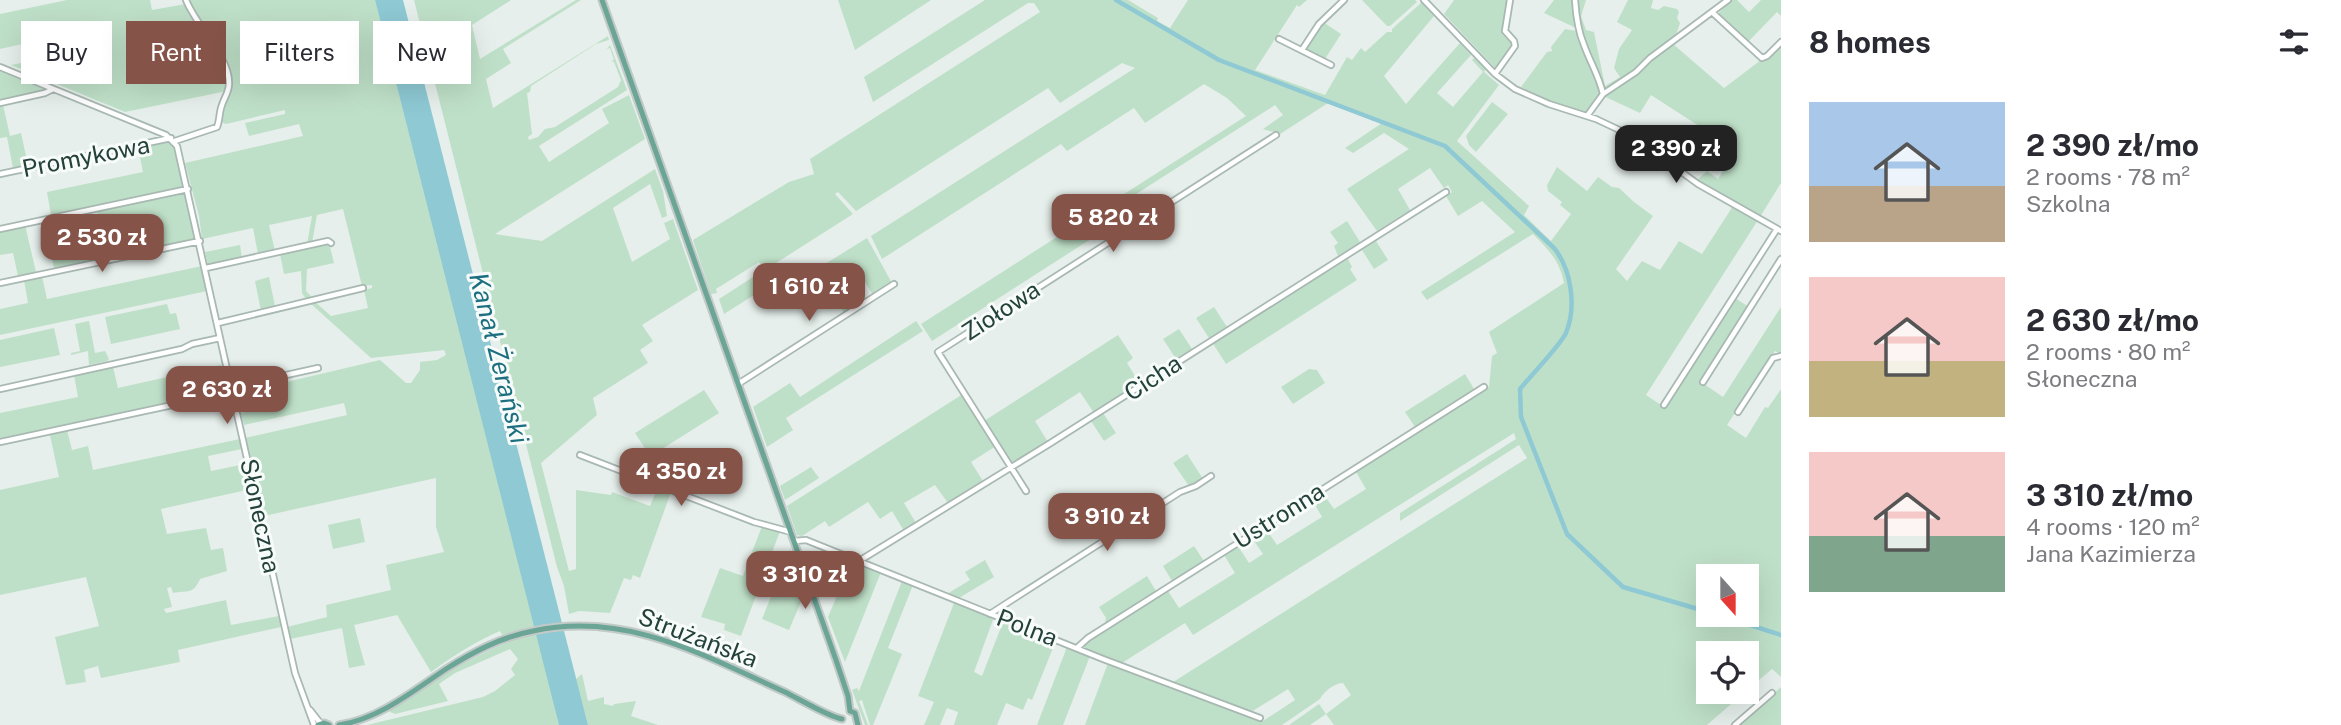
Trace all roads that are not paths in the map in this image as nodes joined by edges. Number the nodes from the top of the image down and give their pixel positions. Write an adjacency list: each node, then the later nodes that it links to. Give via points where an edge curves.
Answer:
1 (186, 0): 20 (street, Promykowa, via 222,59 229,86 217,127)
2 (602, 0): 38 (main road)
3 (1344, 0): 11 (street, via 1322,20)
4 (1424, 0): 14 (street)
5 (1510, 0): 14 (street, via 1505,31 1516,46)
6 (1575, 0): 16 (street, via 1583,44)
7 (1728, 0): 8 (street)
8 (1713, 13): 10 (street, via 1762,58); 16 (street)
9 (1279, 39): 11 (street)
10 (1781, 42)
11 (1302, 50): 12 (street)
12 (1331, 65)
13 (0, 67): 15 (street)
14 (1495, 74): 18 (street, via 1532,98)
15 (53, 88): 17 (street); 20 (street)
16 (1603, 94): 18 (street)
17 (0, 103)
18 (1587, 116): 25 (street, via 1632,136 1698,184)
19 (1276, 135): 46 (street, Ziołowa, via 937,352)
20 (173, 140): 21 (street, Promykowa); 22 (street, Słoneczna)
21 (0, 174)
22 (188, 188): 24 (street); 26 (street, Słoneczna)
23 (1446, 192): 46 (street, Cicha)
24 (0, 229)
25 (1779, 230): 42 (street)
26 (200, 241): 29 (street, Słoneczna); 30 (street)
27 (331, 243): 29 (street)
28 (1781, 259): 37 (street)
29 (206, 268): 33 (street, Słoneczna)
30 (0, 283)
31 (894, 284): 38 (street)
32 (363, 288): 33 (street)
33 (218, 323): 34 (street, Słoneczna)
34 (221, 338): 40 (street); 41 (street, Słoneczna)
35 (1781, 356): 43 (street, via 1773,358)
36 (318, 368): 41 (street)
37 (1703, 382)
38 (738, 384): 49 (main road)
39 (1484, 387): 53 (street, Ustronna)
40 (0, 389)
41 (232, 389): 44 (street); 58 (street, Słoneczna, via 290,652 307,706)
42 (1664, 405)
43 (1738, 412)
44 (0, 442)
45 (580, 455): 49 (street)
46 (1011, 467): 48 (street); 51 (street, Cicha)
47 (1211, 476): 52 (street)
48 (1026, 491)
49 (791, 533): 50 (main road)
50 (794, 541): 51 (street, Polna, via 806,540); 55 (main road)
51 (859, 562): 52 (street, Polna)
52 (990, 614): 53 (street, Polna)
53 (1077, 648): 56 (street, Polna)
54 (1772, 693): 63 (street)
55 (850, 711): 57 (main road); 59 (main road, via 855,713)
56 (1261, 718)
57 (842, 719): 59 (main road); 62 (main road, Strużańska, via 657,637 612,626 574,625 529,632 480,649 385,709)
58 (318, 724): 60 (main road)
59 (853, 724)
60 (329, 725)
61 (339, 725): 62 (main road, Strużańska)
62 (347, 725)
63 (1735, 725)

